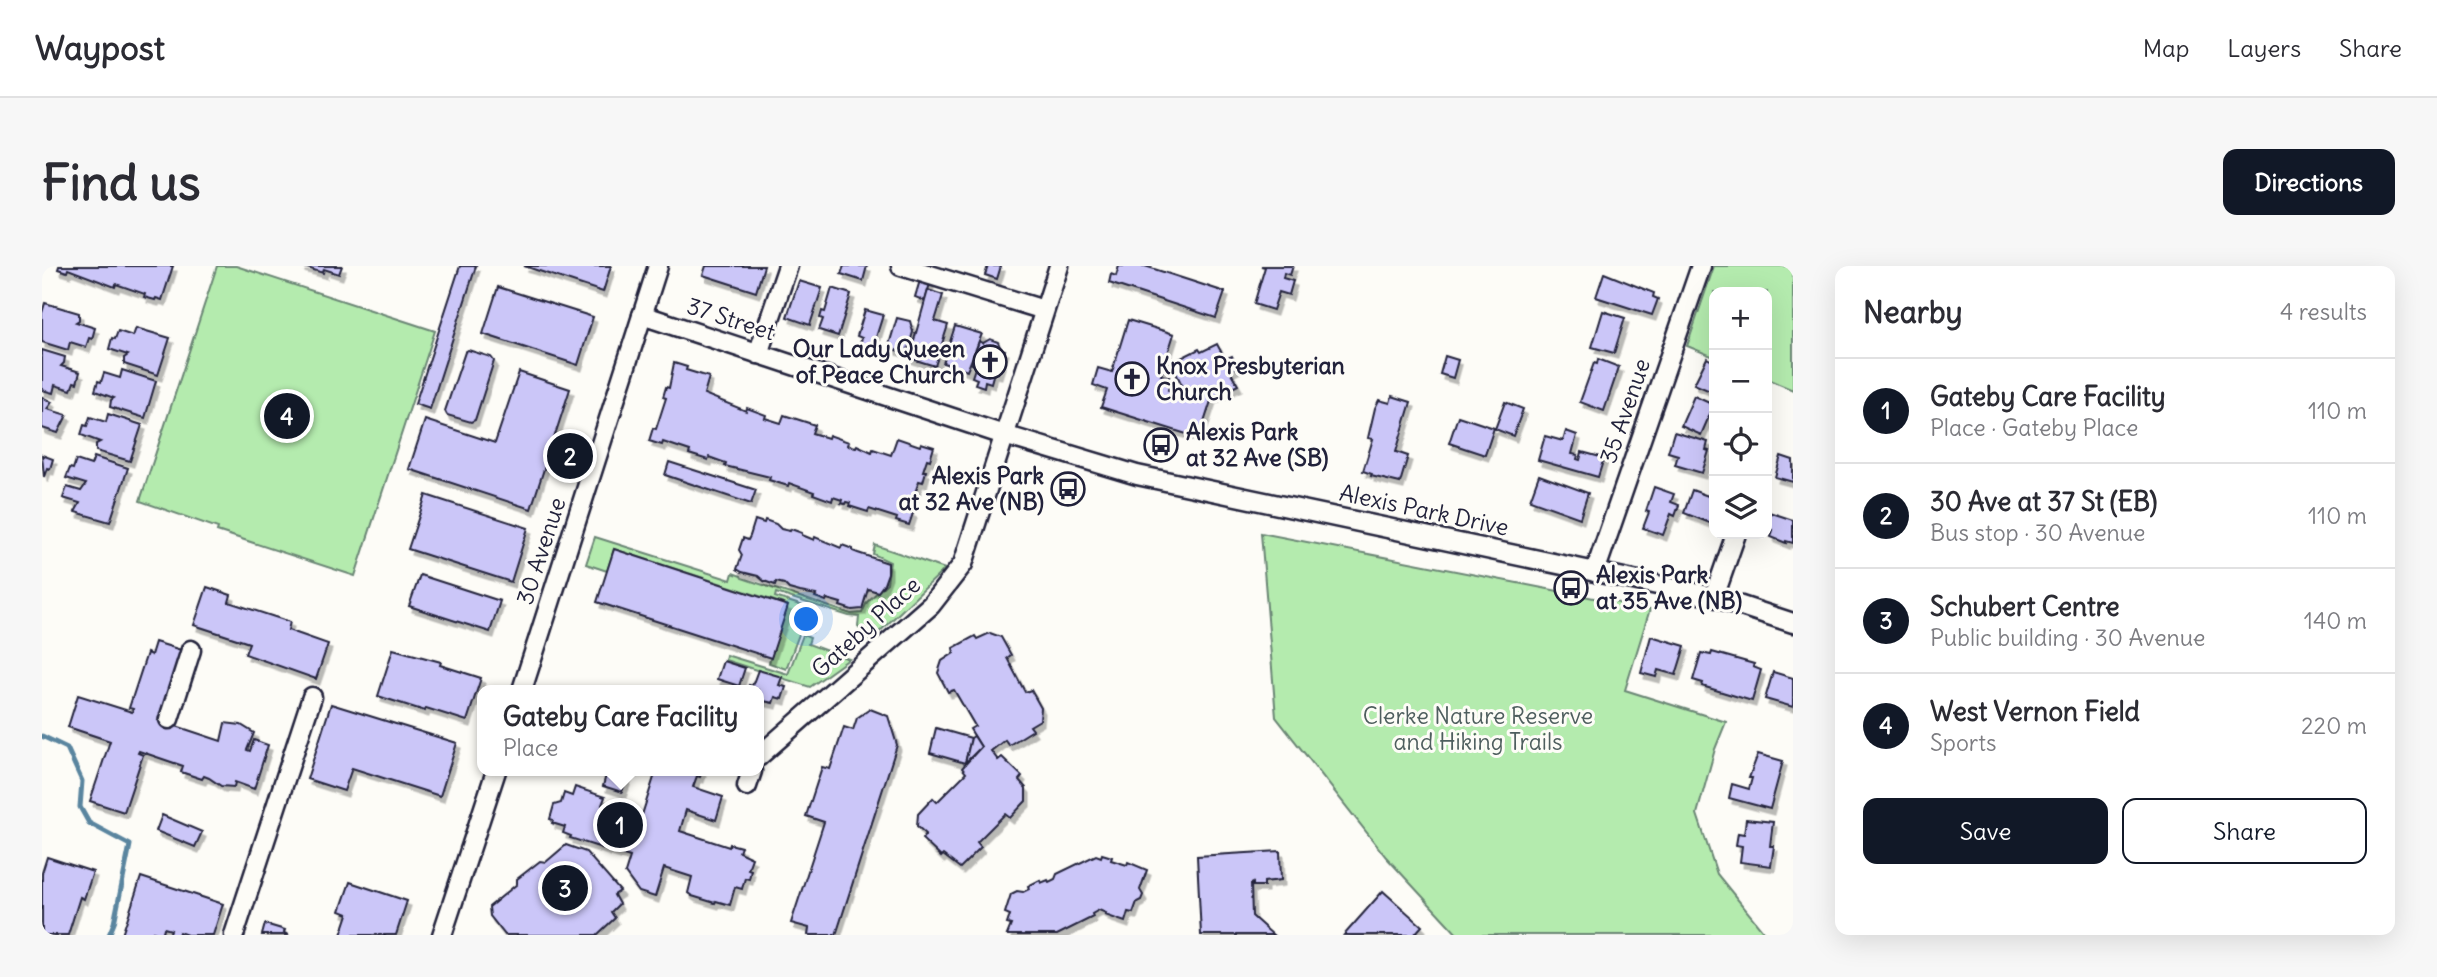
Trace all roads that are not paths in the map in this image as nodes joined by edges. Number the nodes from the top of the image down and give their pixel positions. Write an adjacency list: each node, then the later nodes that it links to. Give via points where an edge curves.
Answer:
1 (659, 266): 7 (street, 30 Avenue)
2 (788, 266): 8 (street)
3 (901, 266): 6 (street)
4 (1059, 266): 6 (street, Gateby Place)
5 (1701, 266): 11 (street, 35 Avenue)
6 (1044, 310): 9 (street, Gateby Place)
7 (642, 316): 8 (street, 37 Street); 15 (street, 30 Avenue)
8 (758, 354): 9 (street, 37 Street)
9 (1004, 435): 11 (street, Alexis Park Drive, via 1137,474); 18 (street, Gateby Place, via 962,564 931,605)
10 (1734, 539): 12 (street)
11 (1595, 572): 12 (street, Alexis Park Drive)
12 (1714, 597): 13 (street, Alexis Park Drive)
13 (1793, 622)
14 (191, 650): 17 (street)
15 (524, 685)
16 (312, 697): 21 (street)
17 (169, 719)
18 (764, 752)
19 (494, 776): 20 (street)
20 (458, 890): 22 (street); 23 (street)
21 (234, 935)
22 (442, 935)
23 (450, 935)

